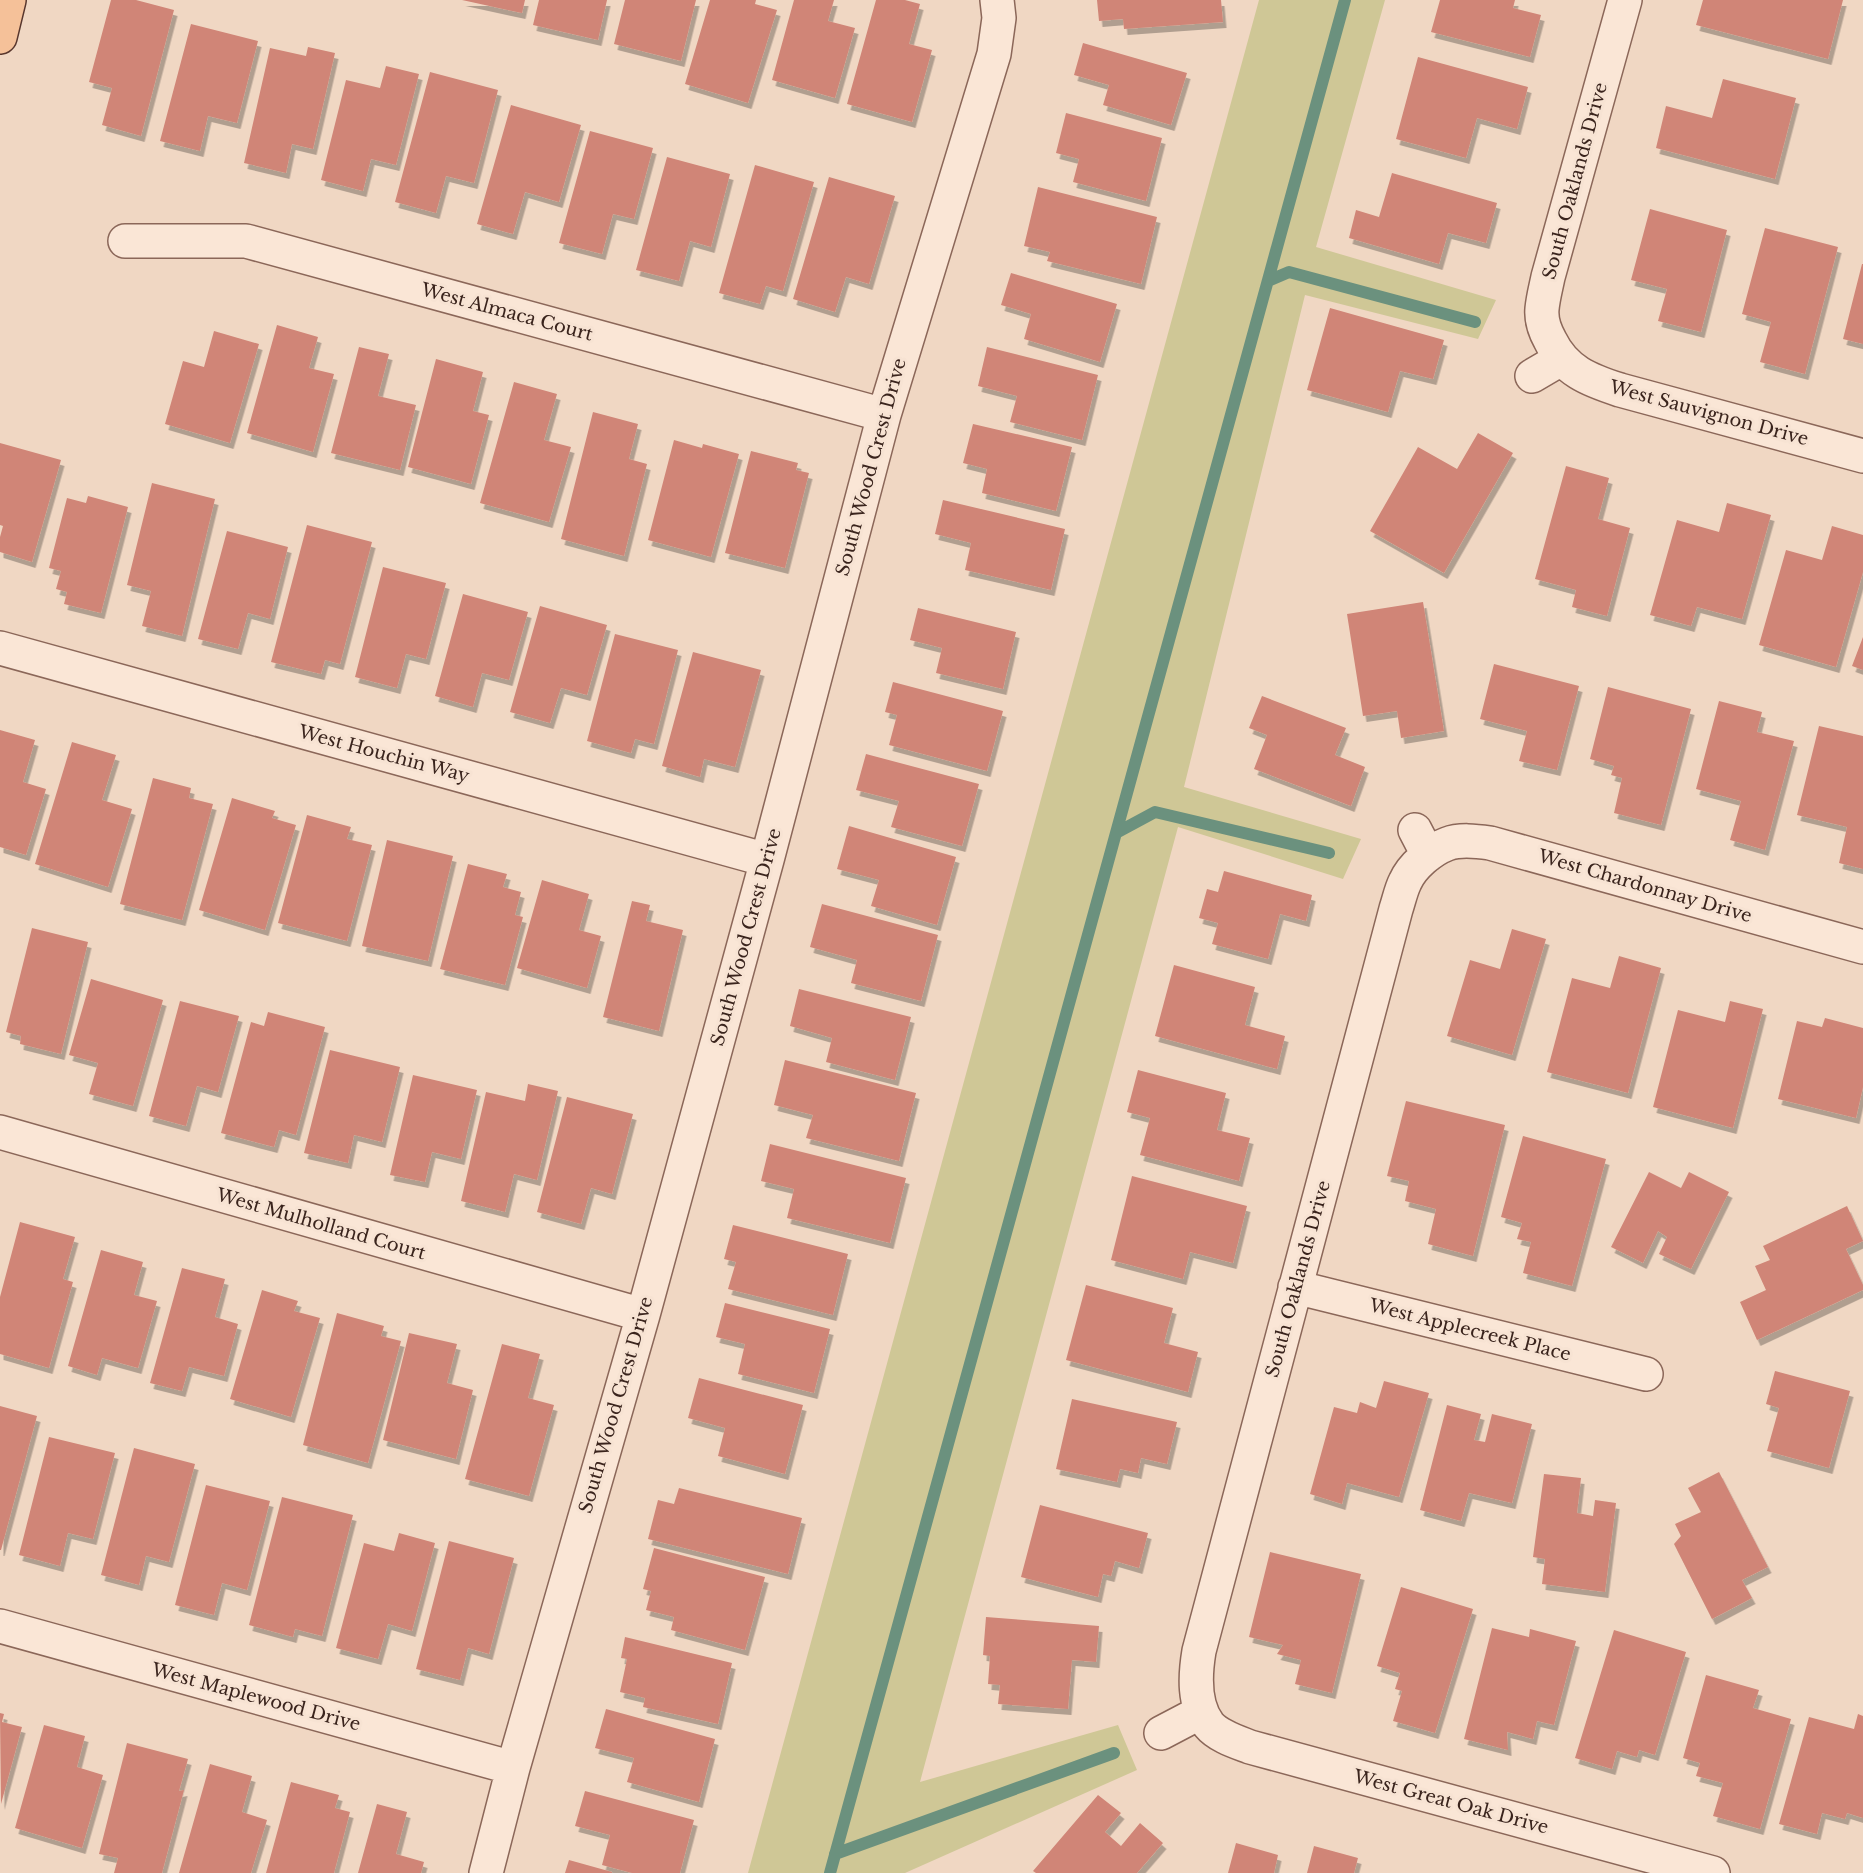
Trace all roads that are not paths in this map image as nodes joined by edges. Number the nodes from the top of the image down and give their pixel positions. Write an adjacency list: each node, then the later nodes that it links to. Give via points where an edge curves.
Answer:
1 (9, 0): 4 (main road)
2 (997, 0): 8 (street, South Wood Crest Drive, via 994,54)
3 (1625, 0): 6 (street, South Oaklands Drive, via 1542,310 1545,330)
4 (0, 37)
5 (125, 242): 8 (street, West Almaca Court, via 246,241)
6 (1561, 359): 7 (street); 9 (street, West Sauvignon Drive, via 1591,380 1620,390)
7 (1532, 376)
8 (884, 415): 12 (street, South Wood Crest Drive)
9 (1863, 456)
10 (0, 648): 12 (street, West Houchin Way)
11 (1421, 843): 13 (street, West Chardonnay Drive, via 1490,843); 15 (street, South Oaklands Drive, via 1416,866 1405,881 1396,909)
12 (767, 860): 16 (street, South Wood Crest Drive)
13 (1863, 947)
14 (0, 1132): 16 (street, West Mulholland Court)
15 (1295, 1287): 17 (street, West Applecreek Place); 19 (street, South Oaklands Drive, via 1199,1651 1195,1675)
16 (642, 1315): 21 (street, South Wood Crest Drive)
17 (1646, 1374)
18 (0, 1626): 21 (street, West Maplewood Drive)
19 (1201, 1712): 20 (street); 23 (street, West Great Oak Drive, via 1210,1726 1250,1748)
20 (1161, 1733)
21 (513, 1768): 22 (street, South Wood Crest Drive)
22 (486, 1873)
23 (1713, 1873)

